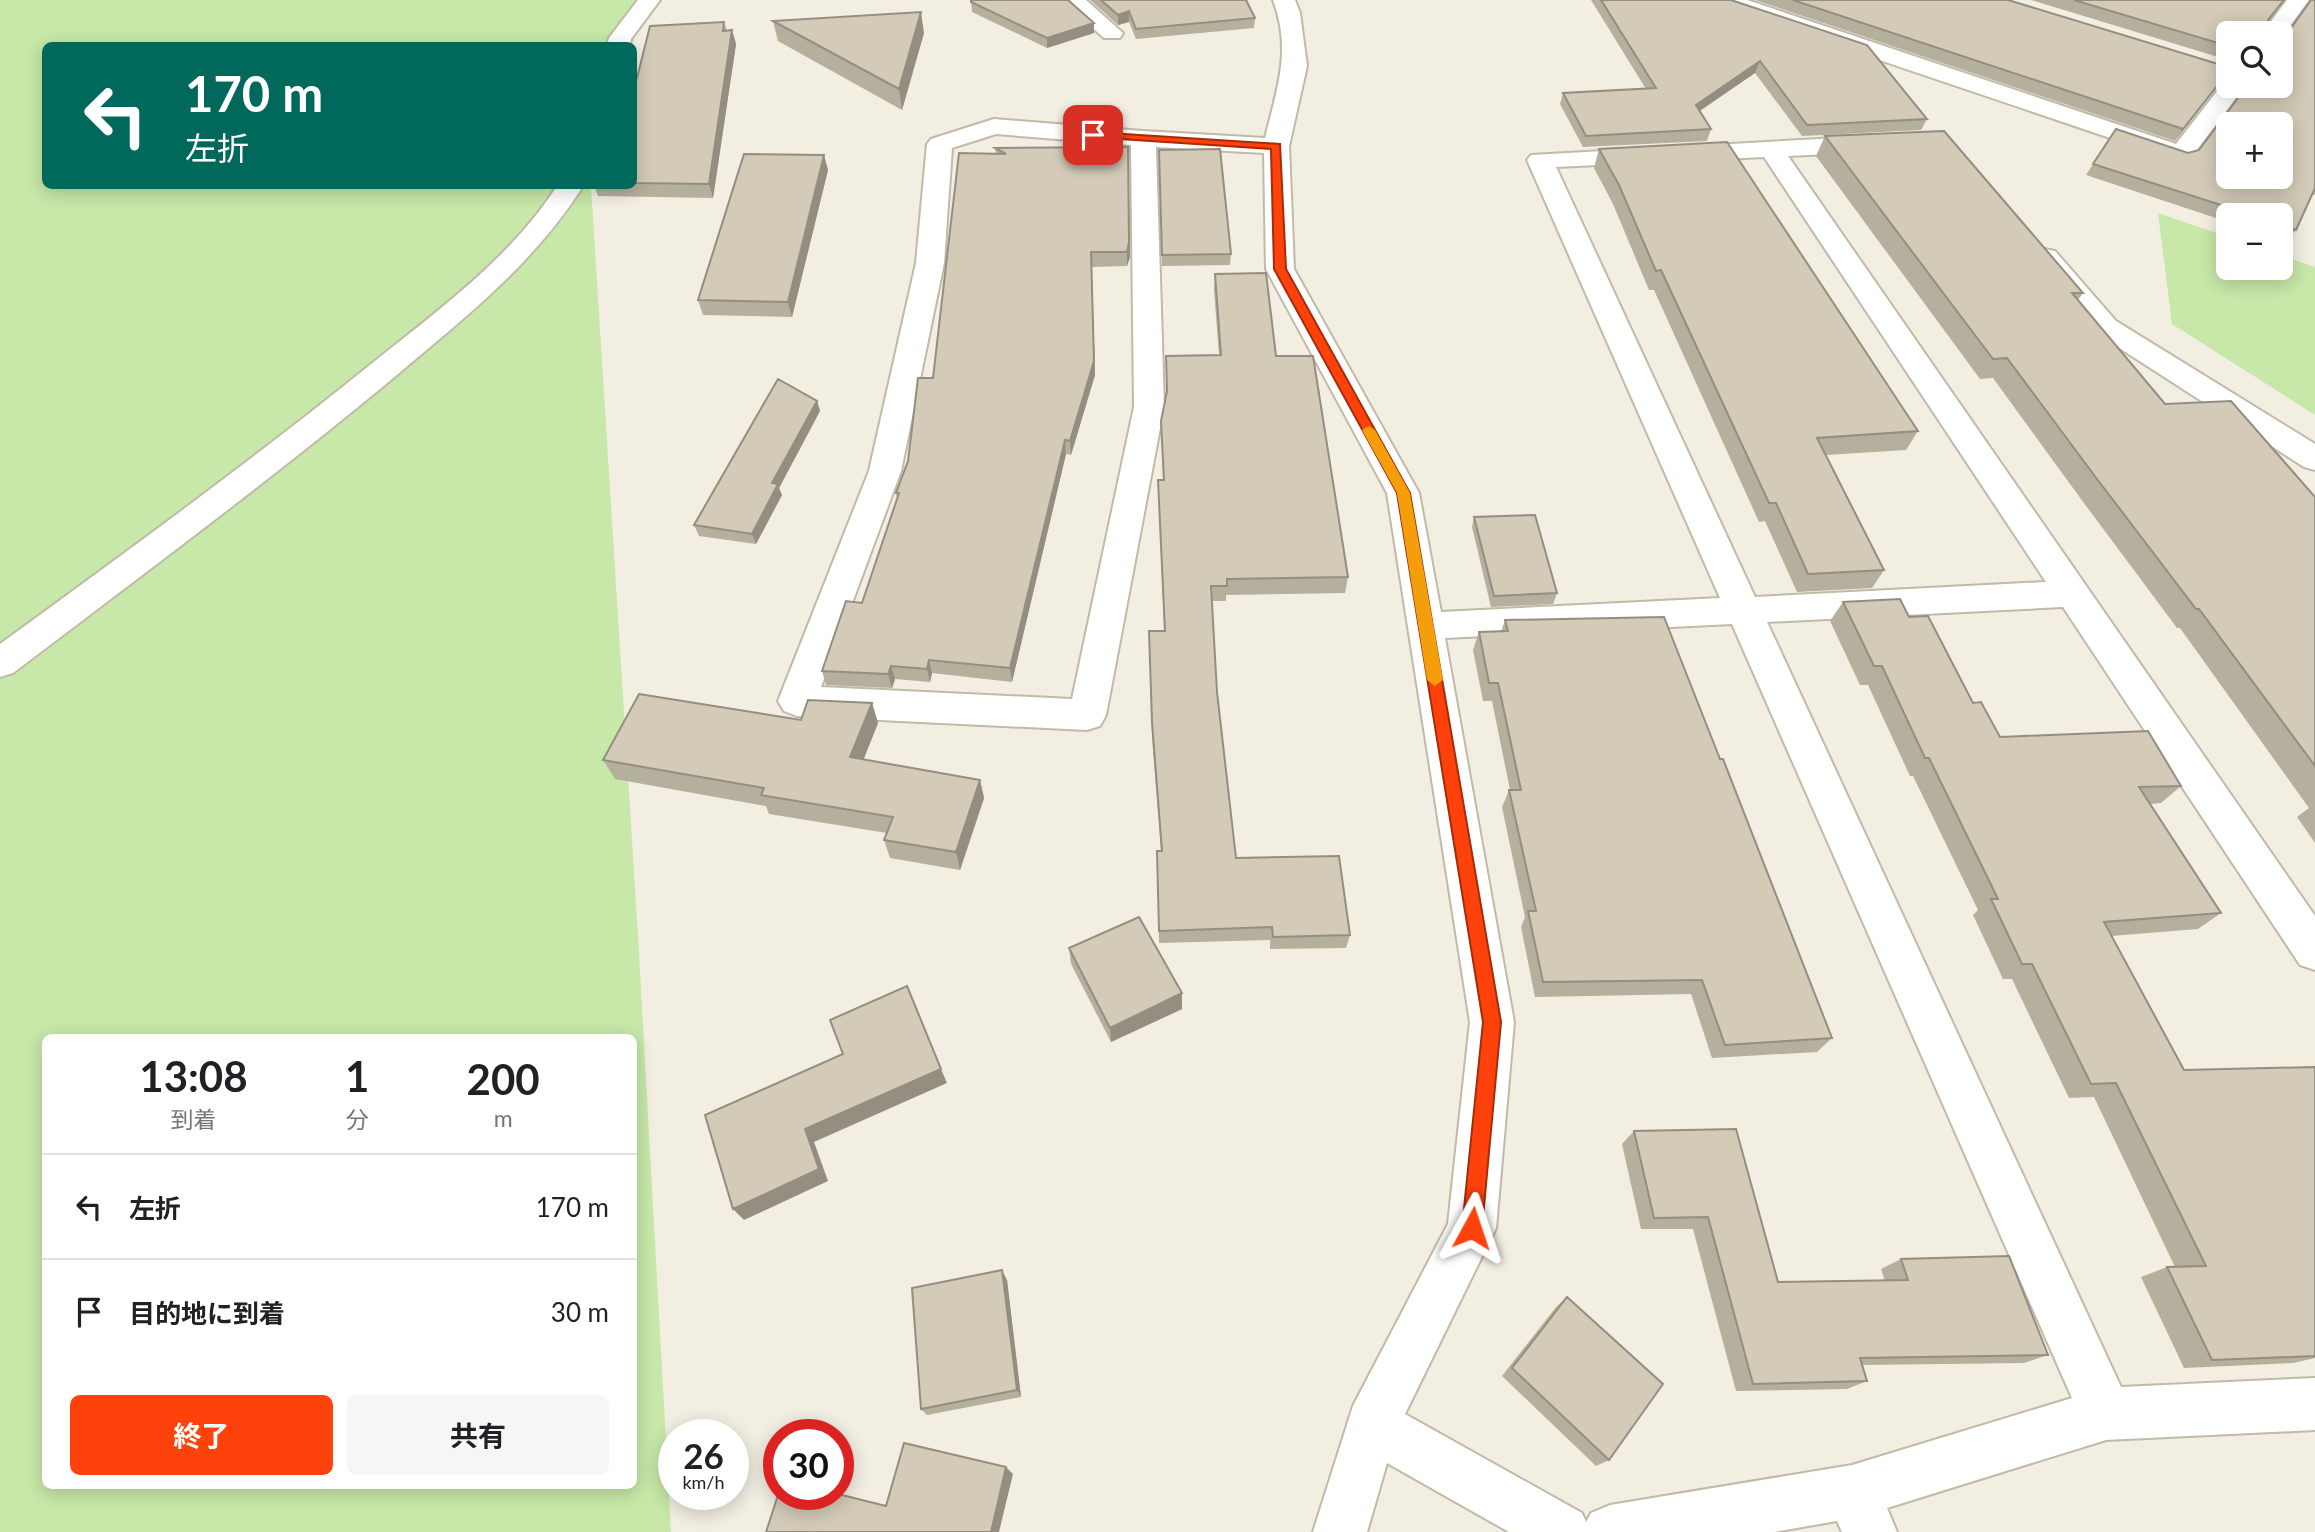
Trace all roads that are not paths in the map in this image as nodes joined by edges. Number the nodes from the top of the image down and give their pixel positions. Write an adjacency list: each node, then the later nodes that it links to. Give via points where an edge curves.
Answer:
1 (649, 0): 8 (street)
2 (1072, 0): 7 (street)
3 (1284, 0): 12 (street, via 1295,66)
4 (1725, 0): 9 (street, via 2181,154)
5 (2288, 2): 6 (street)
6 (2279, 21)
7 (1112, 33)
8 (619, 42)
9 (2224, 98)
10 (1143, 139): 10 (street, via 994,126 940,144 930,264 885,471 797,701 1087,715 1149,407); 12 (street)
11 (1903, 142): 13 (street)
12 (1276, 146): 19 (street, via 1280,269 1403,493)
13 (1771, 149): 17 (street); 18 (street, via 1540,160)
14 (568, 189): 20 (street, via 503,271 294,444)
15 (2024, 234): 16 (street, via 2106,327)
16 (2315, 459)
17 (2072, 594): 18 (street); 21 (street)
18 (1744, 610): 19 (street); 23 (street)
19 (1426, 626): 24 (street, via 1492,1022 1472,1228)
20 (0, 663)
21 (2315, 951)
22 (2315, 1404): 23 (street)
23 (2106, 1414): 25 (street)
24 (1372, 1425): 26 (street); 27 (street)
25 (1861, 1512): 28 (street)
26 (1340, 1532)
27 (1563, 1532)
28 (1610, 1532)

